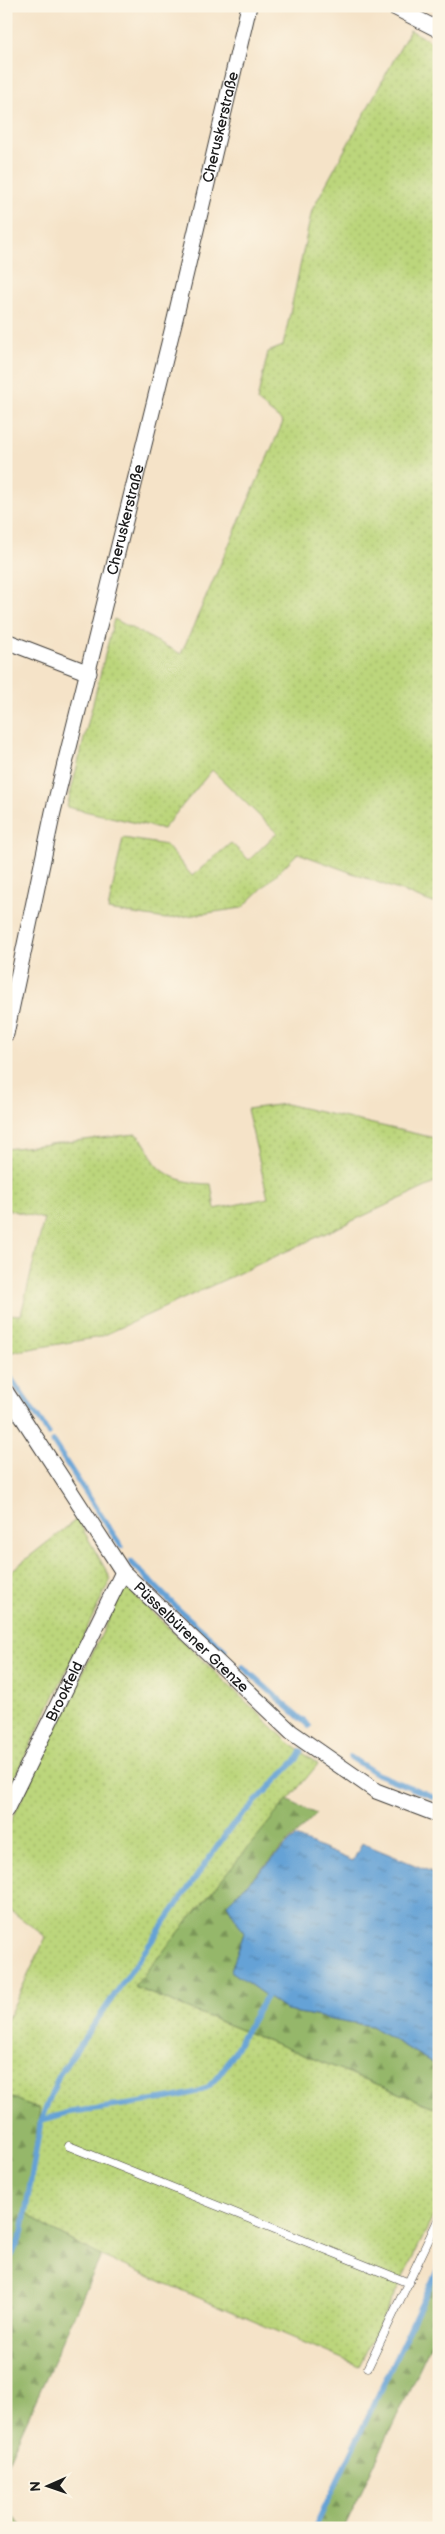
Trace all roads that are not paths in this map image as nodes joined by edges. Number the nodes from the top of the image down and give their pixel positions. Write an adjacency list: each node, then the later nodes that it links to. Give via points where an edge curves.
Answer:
1 (249, 6): 5 (street, Cheruskerstraße)
2 (392, 6): 3 (street)
3 (439, 30)
4 (6, 641): 5 (street)
5 (89, 673): 6 (street, Cheruskerstraße, via 53,812)
6 (6, 1034)
7 (6, 1392): 8 (street, Püsselbürener Grenze)
8 (123, 1572): 9 (street, Brookfeld); 10 (street, Püsselbürener Grenze, via 291,1732 376,1791)
9 (6, 1810)
10 (439, 1815)
11 (69, 2146): 13 (lane)
12 (439, 2218): 13 (lane)
13 (409, 2283): 14 (lane)
14 (368, 2367)

